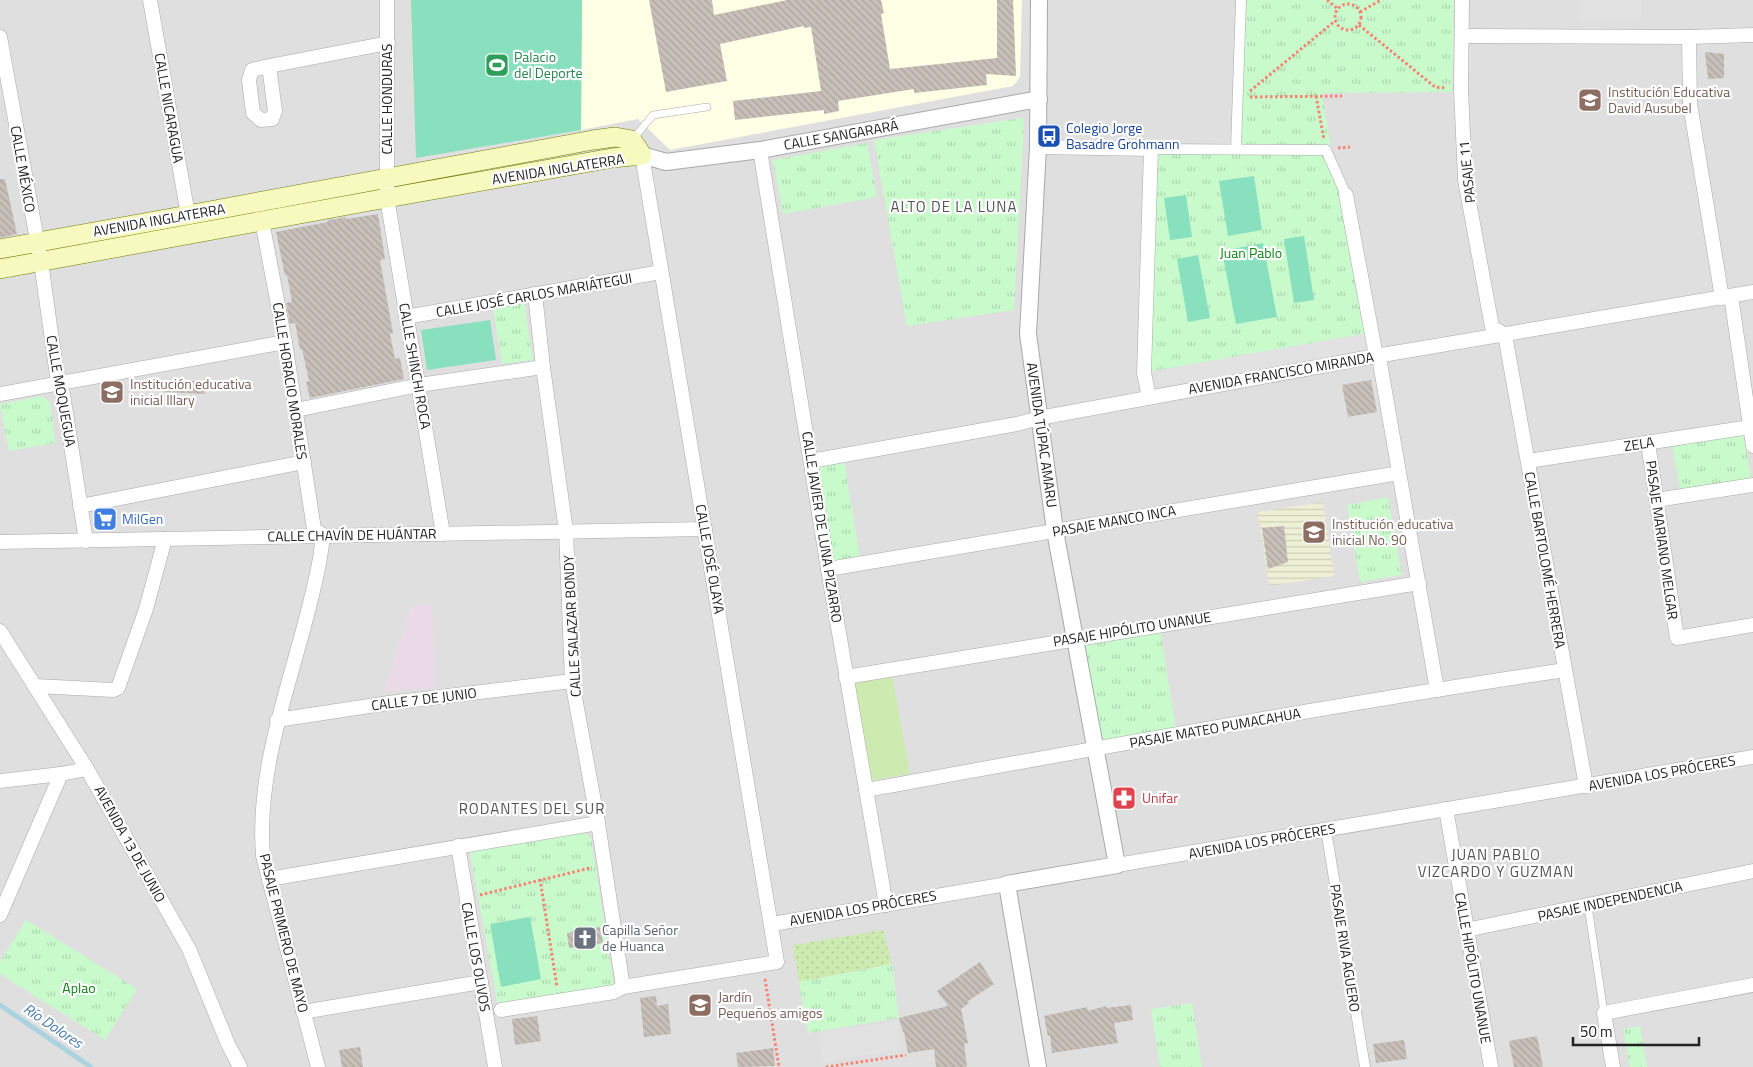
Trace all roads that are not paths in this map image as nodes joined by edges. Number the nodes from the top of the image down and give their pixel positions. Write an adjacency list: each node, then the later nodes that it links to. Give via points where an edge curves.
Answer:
1 (150, 0): 22 (street, CALLE NICARAGUA)
2 (387, 0): 10 (street, CALLE HONDURAS)
3 (1039, 0): 12 (street, AVENIDA TÚPAC AMARU)
4 (1241, 0): 16 (street)
5 (1462, 0): 7 (street, PASAJE 11)
6 (1753, 35): 8 (street)
7 (1463, 36): 8 (street); 33 (street, PASAJE 11, via 1461,89 1467,189 1492,327)
8 (1689, 37): 31 (street, via 1690,104)
9 (0, 38): 24 (street, CALLE MÉXICO)
10 (388, 43): 11 (street); 19 (street, CALLE HONDURAS)
11 (268, 66)
12 (1039, 99): 15 (street, AVENIDA TÚPAC AMARU); 18 (street, CALLE SANGARARÁ)
13 (707, 107): 14 (lane, via 653,115)
14 (637, 147): 18 (street, CALLE SANGARARÁ, via 666,162); 19 (main road, AVENIDA INGLATERRA, via 616,137); 21 (main road, AVENIDA INGLATERRA, via 612,158); 28 (street, CALLE JOSÉ OLAYA)
15 (1038, 147): 17 (street); 42 (street, AVENIDA TÚPAC AMARU, via 1028,334)
16 (1236, 148): 17 (street); 20 (street, via 1326,150)
17 (1151, 149): 40 (street, via 1144,373)
18 (760, 150): 46 (street, CALLE JAVIER DE LUNA PIZARRO)
19 (387, 178): 21 (street, CALLE HONDURAS); 22 (main road, AVENIDA INGLATERRA)
20 (1346, 195): 35 (street)
21 (387, 198): 23 (main road, AVENIDA INGLATERRA); 32 (street, CALLE SHINCHI ROCA)
22 (188, 216): 24 (main road, AVENIDA INGLATERRA)
23 (262, 221): 26 (main road, AVENIDA INGLATERRA); 34 (street, CALLE HORACIO MORALES)
24 (36, 242): 25 (main road, AVENIDA INGLATERRA); 26 (street, CALLE MOQUEGUA)
25 (0, 249)
26 (41, 262): 27 (main road, AVENIDA INGLATERRA); 37 (street, CALLE MOQUEGUA)
27 (0, 269)
28 (661, 272): 30 (street, CALLE JOSÉ CARLOS MARIÁTEGUI); 53 (street, CALLE JOSÉ OLAYA)
29 (1753, 292): 31 (street, AVENIDA FRANCISCO MIRANDA)
30 (535, 294): 32 (street, CALLE JOSÉ CARLOS MARIÁTEGUI); 36 (street, CALLE SALAZAR BONDY)
31 (1726, 297): 33 (street, AVENIDA FRANCISCO MIRANDA); 43 (street)
32 (406, 317): 38 (street, CALLE SHINCHI ROCA)
33 (1505, 335): 35 (street, AVENIDA FRANCISCO MIRANDA); 47 (street, CALLE BARTOLOMÉ HERRERA)
34 (285, 342): 37 (street); 41 (street, CALLE HORACIO MORALES)
35 (1376, 356): 40 (street, AVENIDA FRANCISCO MIRANDA); 49 (street, via 1380,363)
36 (543, 367): 38 (street); 54 (street, CALLE SALAZAR BONDY)
37 (58, 383): 39 (street); 52 (street, CALLE MOQUEGUA, via 63,394)
38 (419, 385): 41 (street); 56 (street, CALLE SHINCHI ROCA)
39 (0, 394)
40 (1149, 397): 42 (street, AVENIDA FRANCISCO MIRANDA)
41 (296, 410): 48 (street, CALLE HORACIO MORALES)
42 (1040, 418): 46 (street, AVENIDA FRANCISCO MIRANDA); 55 (street, AVENIDA TÚPAC AMARU)
43 (1750, 427): 44 (street, ZELA); 45 (street)
44 (1648, 443): 47 (street, ZELA); 51 (street, PASAJE MARIANO MELGAR)
45 (1753, 446)
46 (811, 461): 61 (street, CALLE JAVIER DE LUNA PIZARRO)
47 (1528, 461): 66 (street, CALLE BARTOLOMÉ HERRERA)
48 (304, 462): 52 (street); 57 (street, CALLE HORACIO MORALES, via 314,529)
49 (1400, 473): 55 (street, PASAJE MANCO INCA); 62 (street)
50 (1753, 485): 51 (street)
51 (1656, 500): 63 (street, PASAJE MARIANO MELGAR, via 1677,638)
52 (80, 506): 59 (street, CALLE MOQUEGUA)
53 (704, 529): 54 (street, CALLE CHAVÍN DE HUÁNTAR); 90 (street, CALLE JOSÉ OLAYA)
54 (566, 531): 56 (street, CALLE CHAVÍN DE HUÁNTAR); 68 (street, CALLE SALAZAR BONDY)
55 (1055, 531): 61 (street, PASAJE MANCO INCA); 65 (street, AVENIDA TÚPAC AMARU)
56 (443, 534): 57 (street, CALLE CHAVÍN DE HUÁNTAR)
57 (323, 536): 58 (street, CALLE CHAVÍN DE HUÁNTAR); 71 (street, PASAJE PRIMERO DE MAYO, via 318,573)
58 (165, 539): 59 (street, CALLE CHAVÍN DE HUÁNTAR); 69 (street, via 146,609 118,688)
59 (86, 541): 60 (street, CALLE CHAVÍN DE HUÁNTAR)
60 (0, 542)
61 (828, 569): 67 (street, CALLE JAVIER DE LUNA PIZARRO)
62 (1419, 583): 65 (street, PASAJE HIPÓLITO UNANUE); 70 (street)
63 (1753, 625)
64 (0, 631): 69 (street, AVENIDA 13 DE JUNIO)
65 (1076, 638): 67 (street, PASAJE HIPÓLITO UNANUE); 72 (street, AVENIDA TÚPAC AMARU)
66 (1565, 670): 70 (street, PASAJE MATEO PUMACAHUA); 77 (street, CALLE BARTOLOMÉ HERRERA)
67 (846, 677): 78 (street, CALLE JAVIER DE LUNA PIZARRO)
68 (572, 681): 71 (street, CALLE 7 DE JUNIO); 80 (street, CALLE SALAZAR BONDY)
69 (35, 686): 74 (street, AVENIDA 13 DE JUNIO)
70 (1437, 690): 72 (street, PASAJE MATEO PUMACAHUA)
71 (278, 720): 85 (street, PASAJE PRIMERO DE MAYO, via 263,803 261,834)
72 (1095, 748): 78 (street, PASAJE MATEO PUMACAHUA); 83 (street, AVENIDA TÚPAC AMARU)
73 (1753, 757): 77 (street, AVENIDA LOS PRÓCERES)
74 (87, 768): 75 (street); 98 (street, AVENIDA 13 DE JUNIO, via 189,949)
75 (61, 774): 76 (street); 89 (street)
76 (0, 781)
77 (1586, 786): 79 (street, AVENIDA LOS PRÓCERES)
78 (866, 790): 87 (street, CALLE JAVIER DE LUNA PIZARRO)
79 (1446, 809): 81 (street, AVENIDA LOS PRÓCERES); 91 (street, CALLE HIPÓLITO UNANUE)
80 (598, 823): 82 (street); 94 (street, CALLE SALAZAR BONDY)
81 (1326, 830): 83 (street, AVENIDA LOS PRÓCERES); 102 (street, PASAJE RIVA AGUERO)
82 (458, 846): 85 (street); 92 (street, CALLE LOS OLIVOS)
83 (1117, 865): 86 (street, AVENIDA LOS PRÓCERES)
84 (1753, 871): 88 (street, PASAJE INDEPENDENCIA)
85 (269, 879): 96 (street, PASAJE PRIMERO DE MAYO)
86 (1007, 884): 87 (street, AVENIDA LOS PRÓCERES); 101 (street)
87 (886, 905): 90 (street, AVENIDA LOS PRÓCERES)
88 (1588, 906): 91 (street, PASAJE INDEPENDENCIA); 97 (lane)
89 (0, 915)
90 (772, 924): 94 (street, CALLE JOSÉ OLAYA, via 777,962)
91 (1466, 930): 103 (street, CALLE HIPÓLITO UNANUE)
92 (480, 982): 96 (street); 100 (street, CALLE LOS OLIVOS)
93 (1753, 985): 97 (street)
94 (622, 987): 95 (street, via 614,992)
95 (501, 1010)
96 (303, 1012): 99 (street, PASAJE PRIMERO DE MAYO)
97 (1604, 1012): 104 (street)
98 (240, 1067)
99 (318, 1067)
100 (495, 1067)
101 (1038, 1067)
102 (1365, 1067)
103 (1491, 1067)
104 (1613, 1067)

